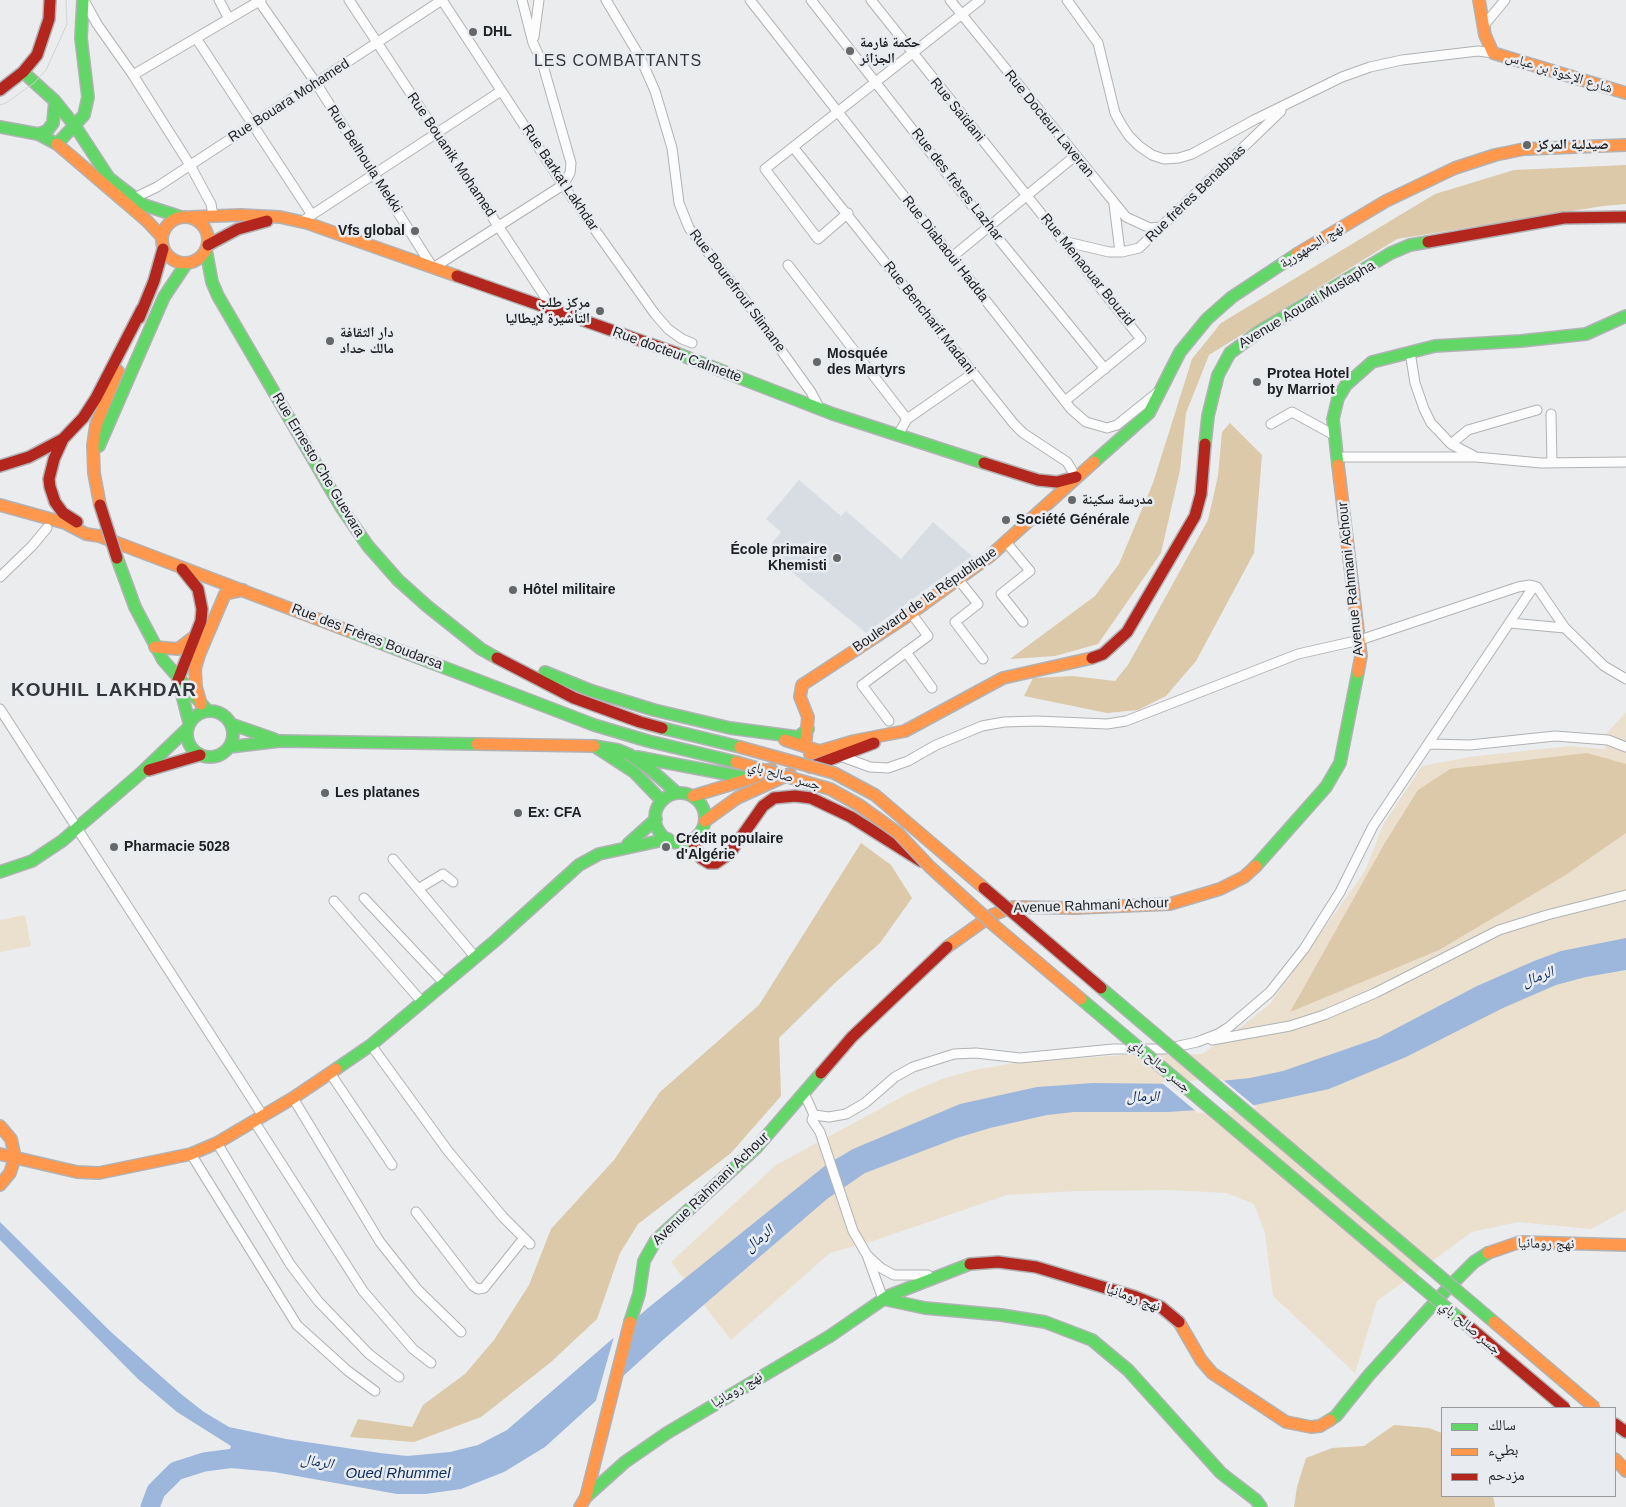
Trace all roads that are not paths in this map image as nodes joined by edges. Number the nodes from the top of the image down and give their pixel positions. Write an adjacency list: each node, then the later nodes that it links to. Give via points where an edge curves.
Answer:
1 (50, 0): 26 (main road, via 43,40 37,55)
2 (84, 0): 27 (street); 37 (main road, via 81,38 88,97 84,115)
3 (219, 0): 19 (street)
4 (349, 0): 22 (street, Rue Bouanik Mohamed)
5 (442, 0): 22 (street, Rue Bouara Mohamed); 31 (street, Rue Barkat Lakhdar)
6 (522, 0): 23 (street)
7 (539, 0): 23 (street)
8 (606, 0): 79 (street, Rue Bourefrouf Slimane, via 640,57 655,90 672,148 679,203 689,228 812,392)
9 (750, 0): 35 (street, Rue Diabaoui Hadda)
10 (811, 0): 28 (street, Rue des frères Lazhar)
11 (871, 0): 24 (street, Rue Saïdani)
12 (950, 0): 18 (street, Rue Docteur Laveran)
13 (980, 0): 18 (street)
14 (1067, 0): 34 (street, via 1098,43 1115,113 1121,124 1128,136 1152,155 1164,159 1192,154)
15 (1480, 0): 20 (main road)
16 (1505, 0): 20 (street)
17 (260, 1): 19 (street); 29 (street, Rue Belhoula Mekki)
18 (961, 15): 24 (street); 44 (street, Rue Docteur Laveran)
19 (229, 19): 21 (street)
20 (1485, 24): 25 (main road, via 1488,45)
21 (196, 38): 27 (street); 36 (street)
22 (377, 43): 29 (street, Rue Bouara Mohamed); 39 (street, Rue Bouanik Mohamed)
23 (533, 43): 47 (street, via 542,62 571,163 570,174)
24 (912, 53): 28 (street); 48 (street, Rue Saïdani)
25 (1493, 53): 32 (main road, شارع الإخوة بن عباس); 34 (street, via 1402,60 1370,67 1342,77)
26 (23, 72): 30 (main road); 33 (main road)
27 (133, 74): 45 (street)
28 (875, 82): 35 (street); 59 (street, Rue des frères Lazhar)
29 (316, 83): 36 (street, Rue Bouara Mohamed); 46 (street, Rue Belhoula Mekki)
30 (4, 87)
31 (501, 91): 39 (street); 47 (street, Rue Barkat Lakhdar)
32 (1626, 93)
33 (55, 101): 37 (main road); 40 (main road, via 52,123 47,131)
34 (1286, 106): 60 (street, Rue frères Benabbas)
35 (837, 112): 43 (street); 66 (street, Rue Diabaoui Hadda)
36 (253, 124): 45 (street, Rue Bouara Mohamed); 53 (street)
37 (75, 126): 41 (main road); 49 (main road, via 109,178)
38 (0, 127): 40 (main road)
39 (436, 133): 46 (street); 58 (street, Rue Bouanik Mohamed)
40 (38, 134): 41 (main road)
41 (57, 144): 61 (main road)
42 (1626, 145): 77 (main road, نهج الجمهورية, via 1524,149 1495,155 1455,168 1401,193 1311,245 1232,297 1206,319 1180,352)
43 (793, 147): 51 (street, Rue Bencharif Madani); 51 (street, via 765,168 818,239)
44 (1075, 156): 48 (street); 50 (street, Rue Docteur Laveran)
45 (190, 165): 49 (street, Rue Bouara Mohamed); 52 (street, via 212,204)
46 (374, 174): 53 (street); 69 (street, Rue Belhoula Mekki)
47 (563, 184): 58 (street); 73 (street, Rue Barkat Lakhdar, via 655,314 675,334)
48 (1026, 195): 59 (street); 62 (street, Rue Menaouar Bouzid)
49 (134, 198): 54 (main road, via 158,211)
50 (1114, 204): 60 (street, Rue Docteur Laveran, via 1141,226); 65 (street)
51 (848, 213): 76 (street, Rue Bencharif Madani)
52 (213, 215): 54 (main road, Rue docteur Calmette); 56 (main road, Rue docteur Calmette)
53 (312, 215): 57 (street)
54 (186, 217): 61 (main road, via 169,222); 64 (main road, via 198,220 207,231)
55 (1626, 217): 127 (main road, Avenue Aouati Mustapha, via 1564,218 1410,245 1391,253 1237,347 1230,352 1212,394 1201,494 1194,516 1127,632 1103,654 1002,678)
56 (280, 218): 57 (main road, Rue docteur Calmette); 64 (main road, Rue docteur Calmette, via 238,229)
57 (301, 222): 69 (main road, Rue docteur Calmette)
58 (499, 226): 69 (street); 71 (street, Rue Bouanik Mohamed)
59 (988, 226): 66 (street); 75 (street, Rue des frères Lazhar)
60 (1162, 227): 65 (street, Rue frères Benabbas, via 1139,248)
61 (161, 236): 63 (main road)
62 (1063, 241): 65 (street, Rue frères Benabbas); 75 (street, Rue Menaouar Bouzid, via 1141,339)
63 (163, 248): 67 (main road, via 169,258); 70 (main road)
64 (207, 248): 67 (main road, via 199,259); 115 (main road, Rue Ernesto Che Guevara, via 212,282 218,296 355,527 398,580 481,649)
65 (1120, 252)
66 (952, 257): 78 (street, Rue Diabaoui Hadda)
67 (186, 264): 91 (main road, via 164,298 110,417)
68 (788, 265): 82 (street)
69 (433, 268): 71 (main road, Rue docteur Calmette)
70 (142, 309): 86 (main road, via 91,407); 91 (main road, via 96,425)
71 (554, 310): 79 (main road, Rue docteur Calmette, via 694,359)
72 (1626, 316): 74 (main road, Avenue Rahmani Achour, via 1598,330 1570,336 1435,346)
73 (692, 343)
74 (1410, 352): 85 (main road, Avenue Rahmani Achour, via 1372,362 1346,385 1338,398 1333,419); 87 (street, via 1424,410 1439,434)
75 (1105, 369): 78 (street, Rue Menaouar Bouzid)
76 (972, 374): 82 (street); 94 (street, Rue Bencharif Madani, via 1023,433 1067,462)
77 (1164, 387): 78 (street, Rue Diabaoui Hadda, via 1131,415 1107,428 1086,422); 94 (main road, نهج الجمهورية, via 1149,413 1130,433)
78 (1065, 402)
79 (820, 410): 84 (main road, Rue docteur Calmette)
80 (1537, 410): 87 (street, via 1468,430)
81 (1551, 414): 92 (street)
82 (907, 419): 84 (street)
83 (1271, 424): 85 (street, via 1292,412)
84 (898, 435): 94 (main road, Rue docteur Calmette, via 1038,480 1057,482)
85 (1334, 435): 88 (main road, Avenue Rahmani Achour)
86 (63, 439): 93 (main road, via 29,457); 99 (main road, via 49,479 52,495 63,513)
87 (1451, 444): 89 (street)
88 (1337, 457): 89 (street); 111 (main road, Avenue Rahmani Achour)
89 (1476, 457): 92 (street)
90 (1626, 462): 92 (street)
91 (93, 463): 112 (main road, bridge, via 100,505 117,558 135,607)
92 (1552, 463)
93 (0, 466)
94 (1076, 477): 100 (main road, Boulevard de la République)
95 (0, 505): 98 (main road, Rue des Frères Boudarsa, via 65,523)
96 (0, 515): 97 (main road)
97 (47, 528): 98 (main road); 102 (street)
98 (86, 534): 99 (main road, Rue des Frères Boudarsa)
99 (99, 536): 101 (main road, Rue des Frères Boudarsa)
100 (1006, 542): 103 (main road, Boulevard de la République); 107 (street, via 1030,571 1001,594)
101 (178, 566): 105 (main road, Rue des Frères Boudarsa); 110 (main road, via 194,580 201,598 201,621)
102 (0, 577)
103 (958, 579): 106 (main road, Boulevard de la République); 114 (street, via 978,604 955,622)
104 (1534, 586): 108 (street); 109 (street, via 1543,593); 111 (street, via 1506,590)
105 (243, 590): 121 (main road, via 225,594 199,655 196,687); 139 (main road, Rue des Frères Boudarsa, via 594,725)
106 (911, 613): 113 (street, via 928,636); 126 (main road, Boulevard de la République, via 802,685 800,697 808,717)
107 (1023, 622)
108 (1510, 623): 109 (street); 130 (street)
109 (1564, 628): 116 (street)
110 (196, 636): 112 (main road, via 178,649); 119 (main road)
111 (1360, 640): 138 (street, via 1298,654 1126,721 1107,724 1004,722 982,726 888,768 870,767); 166 (main road, Avenue Rahmani Achour, via 1359,676 1337,769 1326,788 1254,869 1220,890 1170,904 1074,908 1028,906 1013,907 992,915 951,943 852,1037)
112 (155, 647): 119 (main road)
113 (906, 652): 120 (street); 123 (street, via 862,685)
114 (983, 659)
115 (504, 662): 128 (main road, via 544,672 654,710); 185 (main road, bridge, via 574,698 612,713 825,770 875,795)
116 (1615, 673): 117 (street); 118 (street)
117 (1626, 674)
118 (1626, 679)
119 (178, 680): 121 (main road); 125 (main road)
120 (932, 688)
121 (204, 707): 124 (main road, via 221,713); 125 (main road)
122 (0, 708): 148 (street)
123 (889, 721)
124 (231, 724): 129 (main road); 132 (main road)
125 (188, 726): 136 (main road, via 189,744); 141 (main road)
126 (808, 728): 128 (main road, via 798,738); 133 (main road)
127 (905, 731): 135 (main road, Avenue Aouati Mustapha); 138 (main road)
128 (760, 732): 133 (main road)
129 (280, 741): 131 (main road); 132 (main road)
130 (1430, 744): 134 (street, via 1470,745 1555,736 1608,740); 163 (street, via 1373,826 1340,892 1304,949 1270,992 1218,1034)
131 (594, 746): 137 (main road); 145 (main road, via 634,772)
132 (229, 747): 136 (main road, via 216,756)
133 (804, 747): 135 (main road); 140 (main road, via 799,755)
134 (1626, 747)
135 (819, 751): 138 (street); 140 (main road, Avenue Aouati Mustapha)
136 (200, 755): 141 (main road, via 163,764)
137 (630, 755): 142 (main road); 143 (main road)
138 (842, 756): 147 (main road, via 777,779 737,798)
139 (736, 762): 153 (main road, جسر صالح باي, bridge, via 812,782 845,797 898,833)
140 (786, 763): 142 (main road, Avenue Aouati Mustapha)
141 (140, 774): 148 (main road)
142 (752, 778): 144 (main road, Avenue Aouati Mustapha)
143 (677, 793): 144 (main road); 145 (main road)
144 (693, 796): 147 (main road, via 702,806)
145 (662, 801): 146 (main road)
146 (656, 819): 149 (main road, via 659,830); 151 (main road)
147 (705, 821): 150 (main road)
148 (78, 828): 154 (main road, via 32,861); 169 (street)
149 (668, 839): 150 (main road); 151 (main road)
150 (692, 840): 153 (main road, bridge, via 704,861 716,863 730,853 763,806 781,796 811,798 851,817)
151 (621, 848): 160 (main road, via 599,854 579,865)
152 (393, 859): 156 (street)
153 (930, 867): 187 (main road, جسر صالح باي, bridge, via 996,927)
154 (0, 872)
155 (452, 882): 156 (street, via 443,874)
156 (418, 888): 160 (street)
157 (1626, 895): 163 (street, via 1499,930 1376,993 1324,1015 1290,1026)
158 (364, 898): 161 (street)
159 (334, 901): 162 (street)
160 (476, 958): 161 (main road)
161 (444, 983): 162 (main road)
162 (422, 1002): 164 (main road)
163 (1196, 1042): 168 (street, via 1166,1049 1113,1049 1020,1058 954,1054 913,1067 895,1077 865,1103 846,1114)
164 (371, 1045): 165 (main road); 177 (street, via 448,1151 527,1241 484,1288 478,1289)
165 (330, 1073): 167 (main road); 175 (street)
166 (804, 1093): 168 (street); 194 (main road, Avenue Rahmani Achour, via 757,1147 656,1240 644,1261 639,1294 624,1340)
167 (293, 1098): 169 (main road); 182 (street, via 380,1242 418,1290)
168 (814, 1115): 179 (street, via 812,1120 820,1132 853,1231)
169 (259, 1118): 171 (main road); 183 (street, via 363,1291 413,1349)
170 (0, 1126): 174 (main road, via 11,1139)
171 (217, 1143): 173 (main road); 184 (street, via 290,1264 318,1301 369,1354)
172 (0, 1154): 174 (main road)
173 (191, 1154): 174 (main road, via 99,1173 77,1172); 186 (street, via 297,1325)
174 (15, 1156): 176 (main road, via 10,1173)
175 (392, 1164)
176 (2, 1183)
177 (416, 1212)
178 (1626, 1245): 180 (main road, نهج رومانيا, via 1526,1242 1510,1243 1493,1250 1474,1262 1369,1375 1336,1416 1310,1428 1286,1422 1212,1373 1176,1319 1153,1303 1036,1268 1008,1263 974,1263)
179 (867, 1255): 180 (street, via 894,1275); 181 (street)
180 (938, 1274): 181 (main road, نهج رومانيا)
181 (884, 1299): 194 (main road, نهج رومانيا, via 830,1336 668,1433 625,1462); 196 (main road, via 924,1308 1045,1322 1092,1340 1128,1370 1221,1473)
182 (461, 1332)
183 (430, 1363)
184 (399, 1378)
185 (1570, 1388): 188 (main road, bridge); 189 (main road, bridge)
186 (375, 1391)
187 (1561, 1406)
188 (1594, 1407)
189 (1600, 1407)
190 (1616, 1448): 191 (main road)
191 (1626, 1456)
192 (1616, 1460): 193 (main road)
193 (1626, 1471)
194 (586, 1496): 195 (main road)
195 (580, 1507)
196 (1261, 1507)

